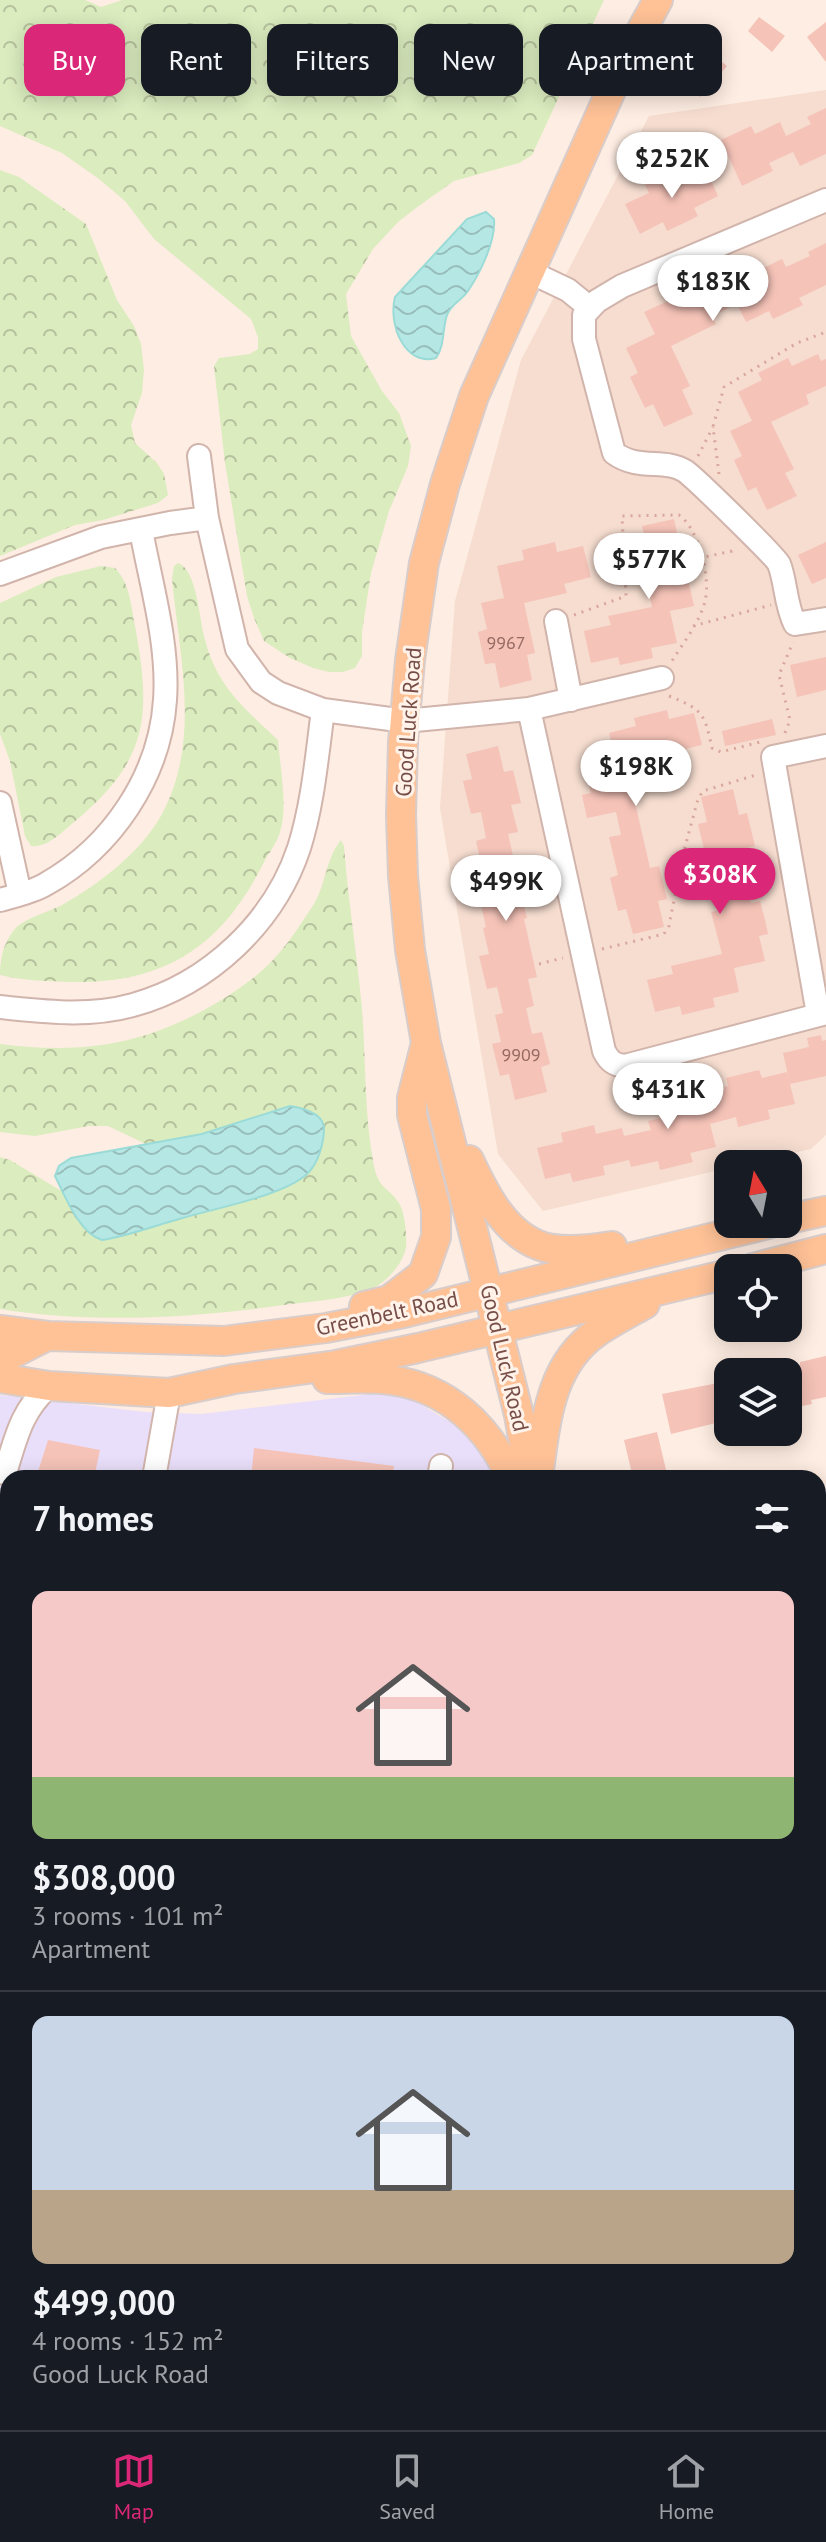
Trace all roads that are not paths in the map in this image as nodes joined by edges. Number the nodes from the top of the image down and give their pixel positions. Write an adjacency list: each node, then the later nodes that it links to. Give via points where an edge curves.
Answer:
1 (658, 0): 3 (main road, Good Luck Road)
2 (826, 200): 4 (street, via 622,286)
3 (528, 271): 4 (street, via 568,290); 15 (main road, Good Luck Road, via 474,396 445,484 424,563)
4 (590, 308): 9 (street, via 584,315 584,339 614,453 639,465 685,471 778,563 795,624)
5 (199, 456): 6 (street)
6 (207, 518): 7 (street); 14 (street, via 237,649 261,682)
7 (141, 530): 8 (street, via 101,537); 18 (street, via 164,659 165,700 151,768 110,831 86,854 44,886)
8 (0, 574)
9 (826, 619)
10 (556, 621): 12 (street)
11 (662, 678): 12 (street)
12 (571, 700): 13 (street)
13 (529, 709): 15 (street); 20 (street, via 604,1051 615,1065)
14 (323, 710): 15 (street); 19 (street, via 297,852 260,920 237,946 181,986 132,1005 93,1012)
15 (405, 721): 21 (main road, Good Luck Road, via 403,876)
16 (826, 746): 20 (street, via 773,757)
17 (0, 803): 18 (street)
18 (10, 897)
19 (0, 1007)
20 (822, 1014)
21 (426, 1043): 22 (main road, Good Luck Road); 37 (main road, via 412,1098 436,1209 436,1237 423,1274 389,1300 324,1316)
22 (442, 1106): 27 (main road, via 487,1198 511,1226 538,1245 560,1250 608,1247); 32 (main road, Good Luck Road)
23 (826, 1198): 24 (street)
24 (802, 1209)
25 (826, 1211): 26 (main road, Greenbelt Road)
26 (802, 1216)
27 (714, 1230)
28 (714, 1236): 32 (main road, Greenbelt Road)
29 (826, 1249): 30 (main road)
30 (802, 1255)
31 (714, 1278): 33 (main road, Greenbelt Road)
32 (489, 1290): 34 (main road, Good Luck Road); 37 (main road, Greenbelt Road, via 326,1328 224,1341)
33 (669, 1290): 34 (main road, Greenbelt Road); 47 (main road, via 595,1334 569,1361 549,1401)
34 (499, 1328): 40 (main road, Greenbelt Road, via 336,1365); 46 (main road, Good Luck Road)
35 (0, 1330): 36 (main road, Greenbelt Road)
36 (48, 1336): 37 (main road, Greenbelt Road); 38 (main road)
37 (144, 1339)
38 (0, 1360)
39 (0, 1378): 41 (main road, Greenbelt Road)
40 (234, 1379): 42 (main road, Greenbelt Road); 45 (main road, via 388,1379 429,1390 465,1413 491,1441)
41 (49, 1386): 42 (main road, Greenbelt Road); 43 (street, via 32,1402)
42 (169, 1393): 44 (street)
43 (6, 1470)
44 (155, 1470)
45 (507, 1470)
46 (529, 1470)
47 (539, 1470)

